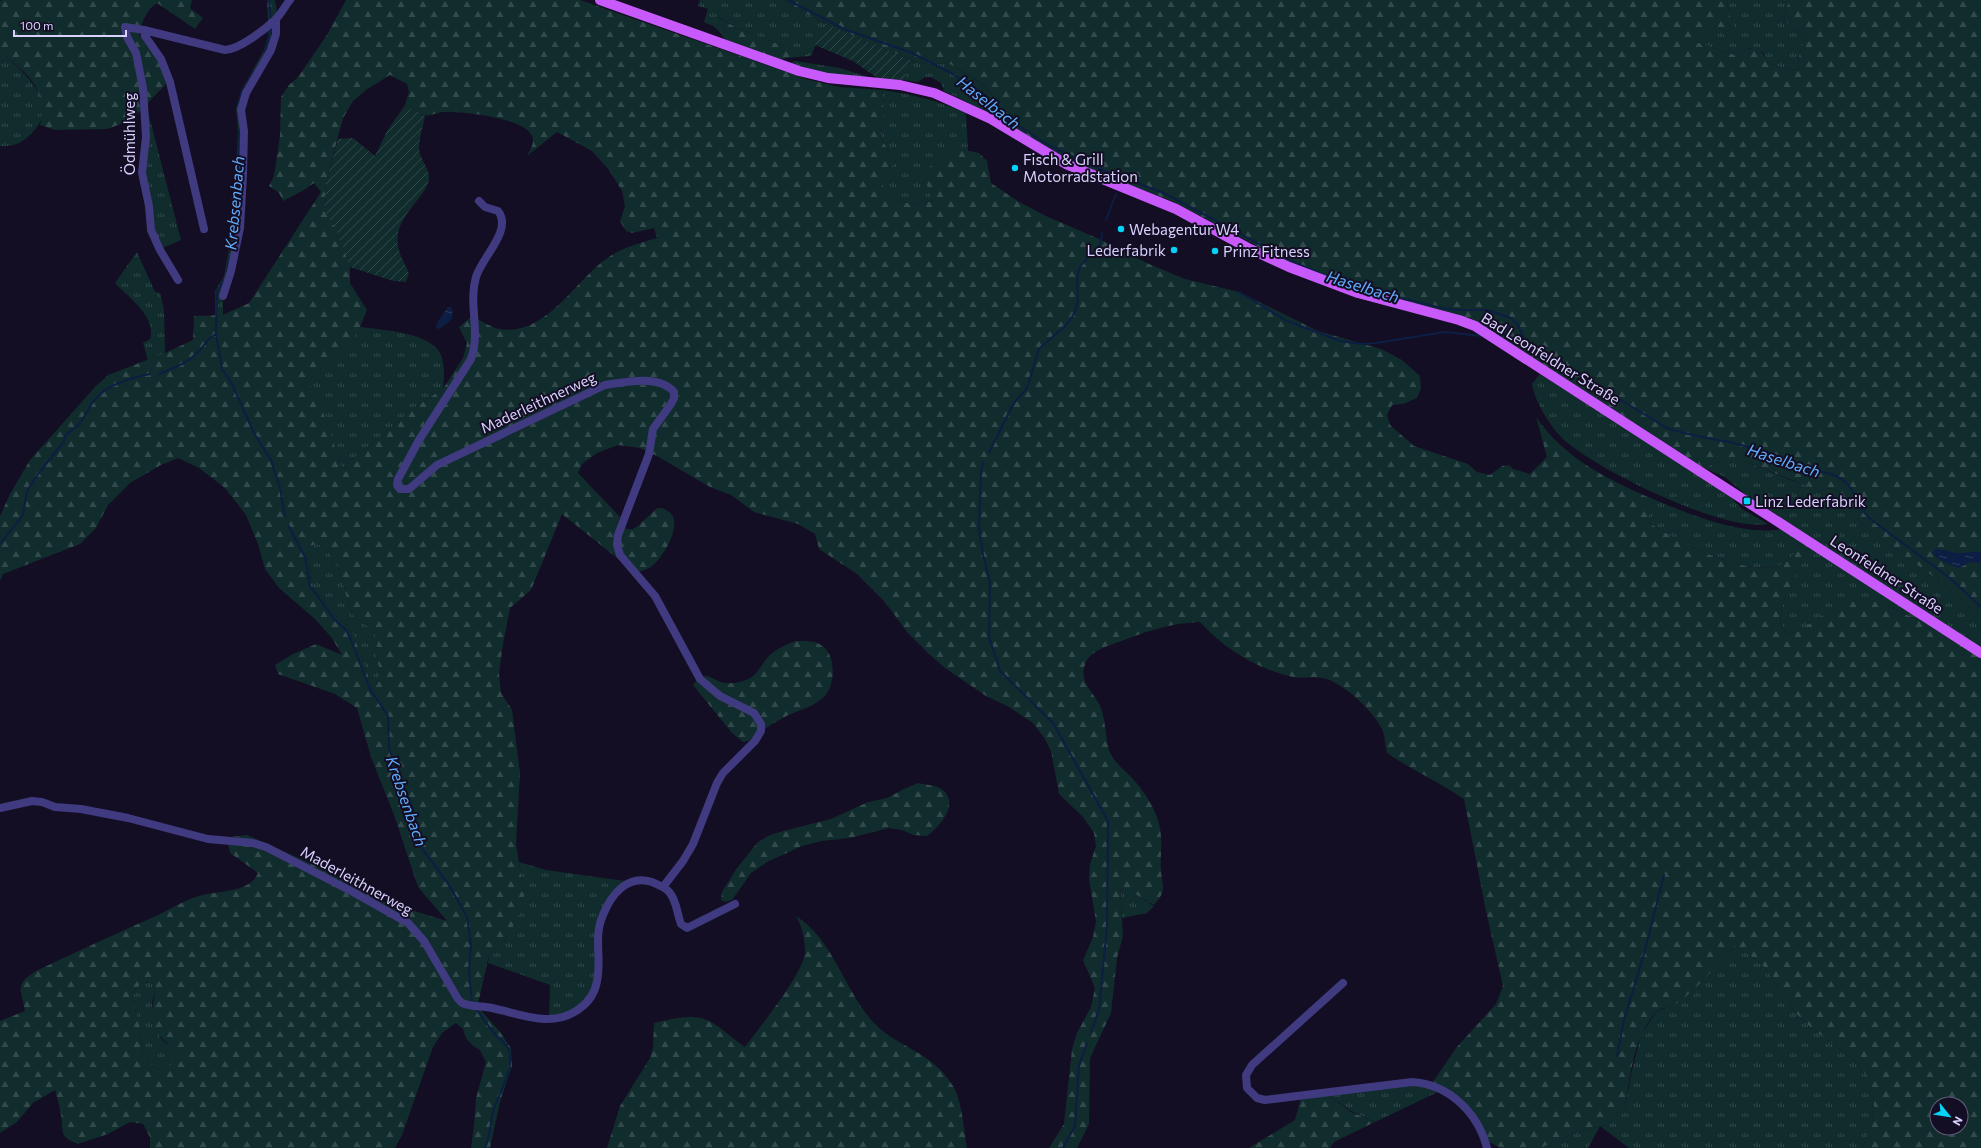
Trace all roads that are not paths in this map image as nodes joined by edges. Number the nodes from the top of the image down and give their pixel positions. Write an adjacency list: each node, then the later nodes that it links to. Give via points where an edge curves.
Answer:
1 (290, 0): 3 (street, Ödmühlweg)
2 (600, 0): 9 (main road, Bad Leonfeldner Straße, via 782,65 828,78 900,85 934,93 985,116 1066,164 1176,209 1289,267 1358,293 1475,326)
3 (272, 22): 4 (street, Ödmühlweg, via 231,50); 8 (street, via 276,34 271,50 246,93 241,110 244,131 244,175 240,228)
4 (144, 30): 6 (street, via 144,36 161,59 170,82); 7 (street, Ödmühlweg, via 125,27 136,54 143,83 146,137 142,162 143,179 152,230 160,250)
5 (479, 201): 12 (street, Maderleithnerweg, via 498,211 503,220 497,239 476,277 476,348 472,359 415,446 398,479 398,485 400,489 409,489 437,465 605,385 623,382 661,382 674,392 671,404 653,430 648,454 618,535 617,546 626,564 655,596 700,679 720,696 754,713 761,724 761,731 755,741 723,773 693,844)
6 (204, 229)
7 (178, 280)
8 (223, 296)
9 (1776, 519): 10 (main road, Leonfeldner Straße)
10 (1981, 653)
11 (0, 808): 12 (street, Maderleithnerweg, via 32,801 42,802 55,807 128,818 201,837 266,847 408,923 424,941 458,999 518,1016 548,1020 556,1020 575,1012 584,1006 595,989 599,970 599,929 614,894 621,887 638,880)
12 (663, 887): 13 (street, via 674,901 681,924 687,928)
13 (735, 904)
14 (1343, 983): 15 (street, via 1252,1065 1246,1075 1247,1088 1257,1098 1265,1100 1412,1082 1431,1084 1450,1095 1467,1110 1480,1129)
15 (1487, 1148)

